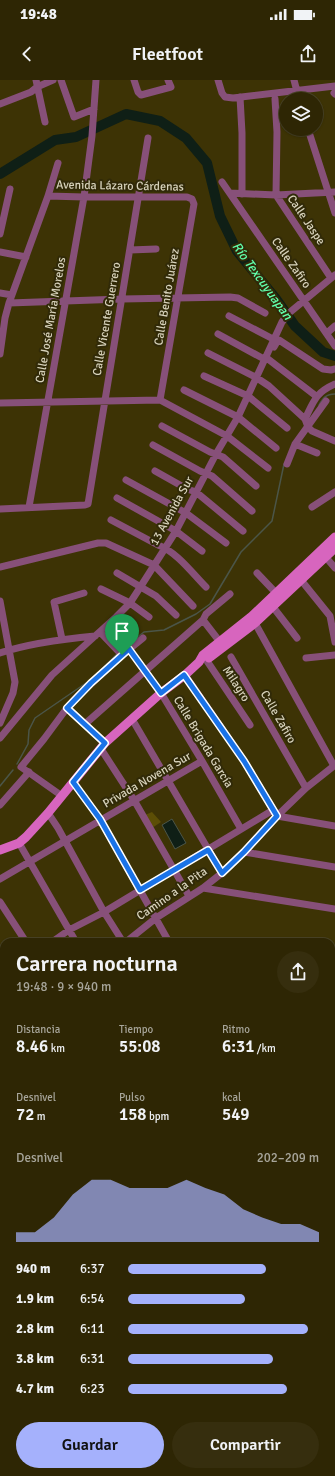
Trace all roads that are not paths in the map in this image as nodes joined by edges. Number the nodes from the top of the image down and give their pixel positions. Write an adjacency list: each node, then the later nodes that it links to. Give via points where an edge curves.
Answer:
1 (53, 80): 7 (street)
2 (61, 80): 15 (street, via 74,117)
3 (96, 80): 15 (street, Calle José María Morelos)
4 (134, 80): 9 (street, via 141,95)
5 (218, 80): 12 (street, via 225,97)
6 (294, 80): 11 (street)
7 (36, 83): 14 (street, via 31,92); 16 (street)
8 (327, 83): 10 (street); 11 (street)
9 (170, 84)
10 (335, 86)
11 (296, 90): 12 (street)
12 (240, 97): 24 (street)
13 (275, 99): 25 (street)
14 (0, 104)
15 (94, 109): 27 (street, Calle José María Morelos)
16 (45, 122)
17 (311, 136): 22 (street)
18 (148, 138): 28 (street, Calle Vicente Guerrero)
19 (58, 163): 26 (street)
20 (222, 182): 23 (street, Calle Zafiro)
21 (10, 189): 31 (street)
22 (332, 192): 25 (street); 30 (street)
23 (230, 193): 24 (street); 42 (street, Calle Zafiro)
24 (242, 194): 25 (street)
25 (276, 195): 36 (street, Calle Jaspe)
26 (48, 196): 27 (street, Avenida Lázaro Cárdenas); 35 (street)
27 (84, 197): 28 (street, Avenida Lázaro Cárdenas); 41 (street, Calle José María Morelos)
28 (139, 197): 29 (street, Avenida Lázaro Cárdenas); 33 (street, Calle Vicente Guerrero)
29 (192, 199): 39 (street, Calle Benito Juárez, via 194,204)
30 (335, 212)
31 (0, 234)
32 (156, 249): 33 (street)
33 (130, 250): 40 (street, Calle Vicente Guerrero)
34 (0, 252): 35 (street)
35 (26, 257): 38 (street)
36 (333, 277): 42 (street, 13 Avenida Sur)
37 (0, 293): 38 (street)
38 (12, 295): 43 (street)
39 (178, 297): 40 (street); 44 (street, via 238,298); 62 (street, Calle Benito Juárez)
40 (122, 299): 41 (street); 63 (street, Calle Vicente Guerrero)
41 (66, 300): 43 (street); 66 (street, Calle José María Morelos)
42 (304, 301): 48 (street, Calle Zafiro); 50 (street, 13 Avenida Sur, via 282,322)
43 (9, 303): 46 (street)
44 (265, 313)
45 (229, 316): 50 (street)
46 (2, 321): 53 (street)
47 (335, 326): 48 (street)
48 (327, 333): 51 (street, Calle Zafiro)
49 (218, 334): 54 (street)
50 (276, 340): 54 (street, 13 Avenida Sur); 55 (street, via 323,369)
51 (335, 346)
52 (208, 353): 57 (street)
53 (0, 354)
54 (266, 359): 57 (street, 13 Avenida Sur); 61 (street)
55 (335, 369)
56 (204, 376): 60 (street)
57 (257, 378): 60 (street, 13 Avenida Sur); 68 (street)
58 (335, 384): 61 (street)
59 (184, 390): 67 (street)
60 (248, 396): 67 (street, 13 Avenida Sur); 71 (street)
61 (316, 396): 68 (street)
62 (160, 400): 63 (street); 72 (street)
63 (104, 401): 66 (street); 88 (street, Calle Vicente Guerrero, via 88,504)
64 (326, 401): 70 (street)
65 (0, 403): 66 (street)
66 (48, 403): 88 (street, Calle José María Morelos)
67 (238, 417): 72 (street, 13 Avenida Sur); 76 (street)
68 (304, 419): 70 (street)
69 (162, 426): 78 (street)
70 (308, 427): 73 (street); 74 (street)
71 (287, 428)
72 (227, 436): 78 (street, 13 Avenida Sur); 80 (street)
73 (335, 441)
74 (295, 444): 77 (street); 79 (street)
75 (153, 445): 82 (street)
76 (276, 448)
77 (317, 453)
78 (216, 454): 82 (street, 13 Avenida Sur); 84 (street, via 223,457)
79 (287, 464)
80 (268, 468)
81 (155, 472): 85 (street, via 187,490)
82 (206, 473): 85 (street, 13 Avenida Sur); 91 (street)
83 (126, 480): 92 (street)
84 (256, 486)
85 (196, 492): 92 (street, 13 Avenida Sur); 95 (street)
86 (335, 492): 89 (street)
87 (117, 498): 94 (street)
88 (30, 507): 90 (street)
89 (312, 507)
90 (0, 508)
91 (252, 511)
92 (186, 513): 94 (street, 13 Avenida Sur); 97 (street)
93 (111, 520): 98 (street)
94 (176, 531): 98 (street, 13 Avenida Sur); 99 (street)
95 (243, 531)
96 (335, 537): 100 (main road)
97 (226, 544)
98 (165, 548): 101 (street, 13 Avenida Sur); 108 (street)
99 (202, 551)
100 (329, 552): 103 (street); 106 (main road); 111 (main road)
101 (154, 565): 102 (street, via 114,546 98,543); 107 (street, 13 Avenida Sur); 115 (street)
102 (0, 567)
103 (335, 568)
104 (117, 572): 107 (street)
105 (257, 573): 111 (street)
106 (301, 580): 116 (main road); 128 (street, via 330,616)
107 (141, 586): 114 (street, 13 Avenida Sur); 117 (street)
108 (206, 588)
109 (101, 589): 114 (street)
110 (84, 593): 126 (street, via 54,602)
111 (276, 593): 127 (main road)
112 (230, 594): 120 (street, via 206,614)
113 (0, 601): 130 (street)
114 (130, 602): 118 (street, 13 Avenida Sur); 119 (street)
115 (193, 606)
116 (273, 607): 121 (main road); 125 (street)
117 (176, 615)
118 (116, 617): 122 (street); 123 (street, 13 Avenida Sur)
119 (148, 617)
120 (203, 620): 127 (street); 137 (street)
121 (255, 623): 136 (main road); 148 (street)
122 (128, 630)
123 (98, 634): 126 (street); 132 (street); 145 (street, 13 Avenida Sur, via 52,675)
124 (143, 638): 129 (street)
125 (297, 638)
126 (62, 639): 130 (street)
127 (220, 642): 136 (main road)
128 (335, 642)
129 (129, 649): 132 (street); 137 (street, Calle Brigada García)
130 (10, 650): 131 (street); 142 (street, via 15,682)
131 (0, 653)
132 (122, 655): 140 (street)
133 (335, 655): 135 (street)
134 (231, 657): 152 (street, Calle Zafiro)
135 (306, 658)
136 (203, 659): 138 (main road); 144 (street, Milagro)
137 (145, 670): 139 (street, Calle Brigada García); 143 (street)
138 (184, 675): 139 (main road); 157 (street, via 244,761)
139 (161, 693): 141 (main road); 147 (street, Calle Brigada García)
140 (67, 708): 143 (street); 149 (street, via 21,767)
141 (132, 719): 146 (main road); 150 (street)
142 (0, 723)
143 (85, 724): 146 (street)
144 (250, 725)
145 (0, 738)
146 (103, 746): 151 (main road); 154 (street)
147 (202, 761): 150 (street, Privada Novena Sur); 160 (street, Calle Brigada García)
148 (335, 766): 152 (street, Camino a la Pita)
149 (29, 772): 153 (street); 155 (street)
150 (167, 780): 154 (street, Privada Novena Sur); 164 (street)
151 (73, 782): 153 (main road); 158 (street)
152 (306, 788): 157 (street, Camino a la Pita)
153 (62, 796): 156 (main road)
154 (134, 800): 158 (street, Privada Novena Sur); 168 (street)
155 (0, 805)
156 (48, 813): 161 (street); 162 (main road)
157 (275, 813): 159 (street); 160 (street); 165 (street, Camino a la Pita)
158 (100, 819): 161 (street, Privada Novena Sur); 172 (street)
159 (335, 826)
160 (241, 829): 164 (street)
161 (65, 842): 166 (street, Privada Novena Sur); 176 (street)
162 (18, 843): 163 (main road); 166 (street)
163 (0, 850)
164 (208, 850): 168 (street); 169 (street)
165 (244, 852): 167 (street); 169 (street, Camino a la Pita)
166 (30, 862): 170 (street, Privada Novena Sur); 178 (street)
167 (335, 867)
168 (174, 870): 172 (street); 173 (street)
169 (222, 873): 171 (street, Camino a la Pita)
170 (0, 879)
171 (203, 888): 173 (street, Camino a la Pita); 175 (street)
172 (140, 890): 176 (street); 177 (street)
173 (189, 896): 177 (street, Camino a la Pita)
174 (0, 902): 179 (street)
175 (335, 909)
176 (104, 912): 178 (street); 182 (street)
177 (156, 918): 183 (street, Camino a la Pita); 184 (street)
178 (69, 930): 180 (street); 181 (street)
179 (23, 938)
180 (58, 938)
181 (74, 938)
182 (121, 938)
183 (129, 938)
184 (167, 938)

